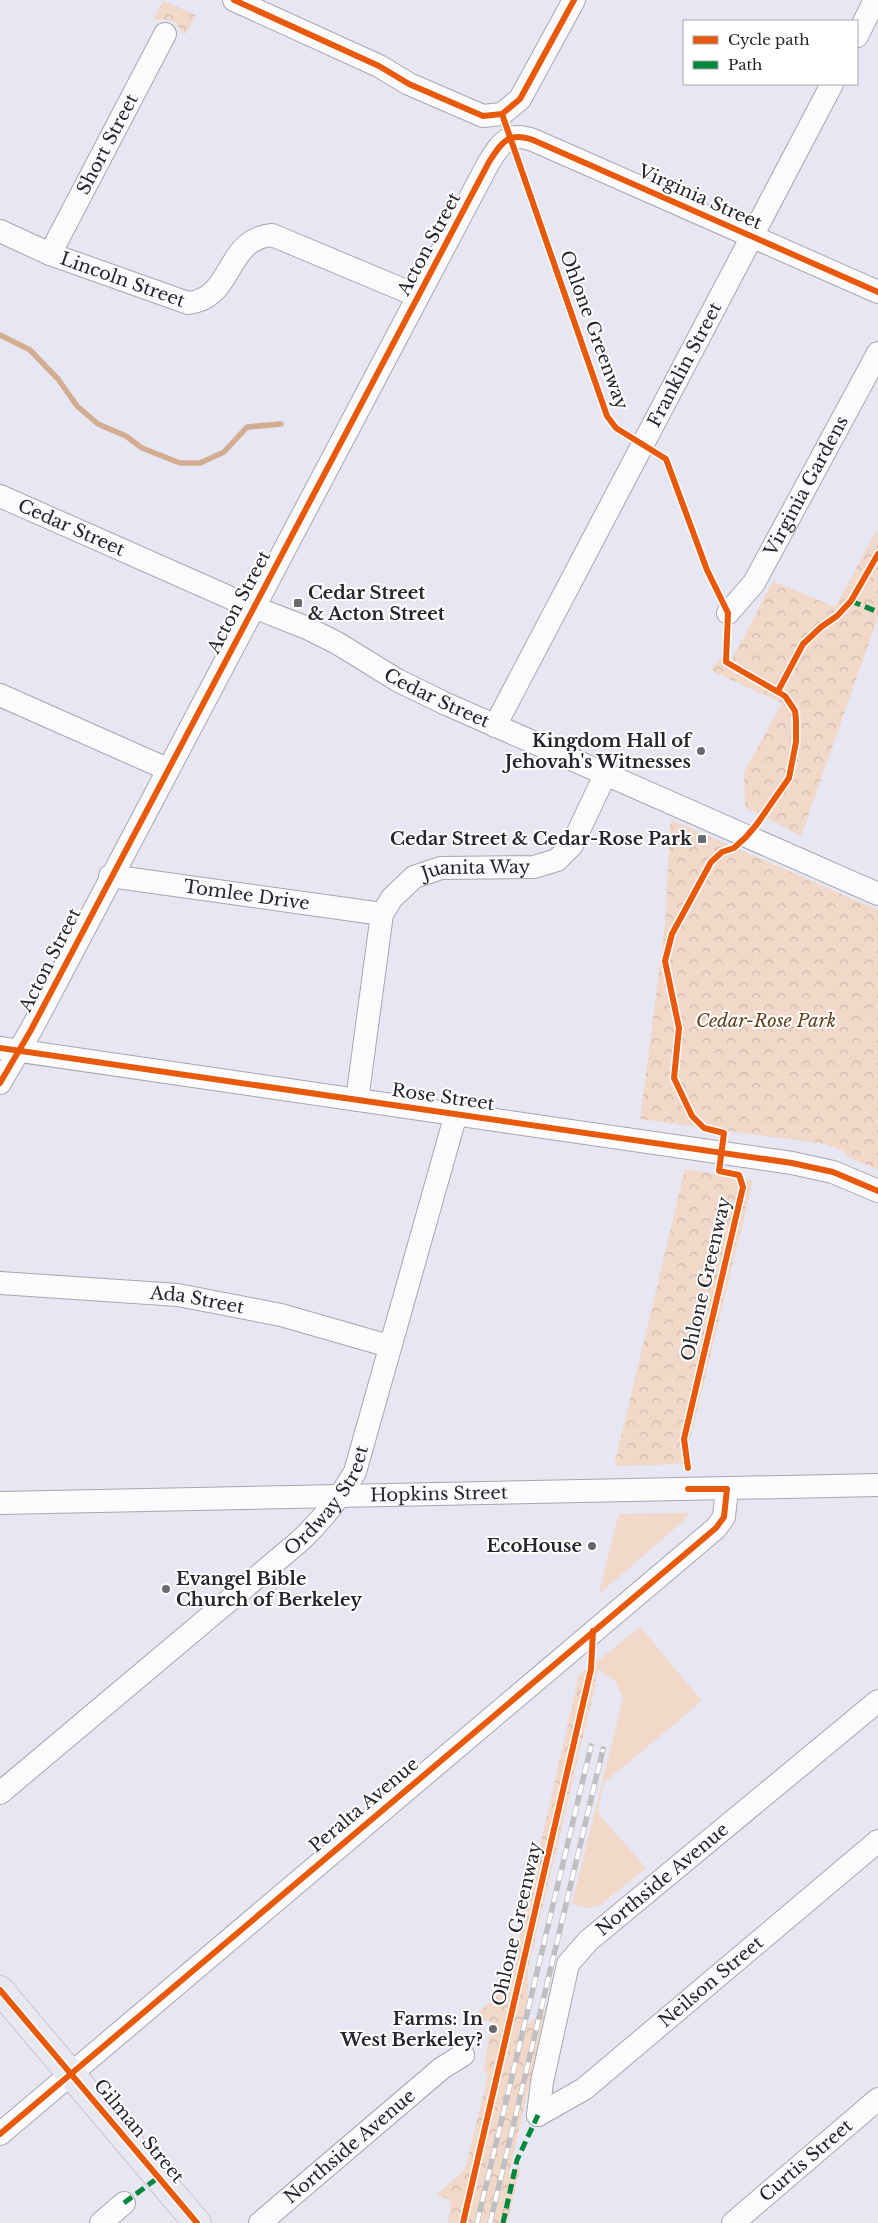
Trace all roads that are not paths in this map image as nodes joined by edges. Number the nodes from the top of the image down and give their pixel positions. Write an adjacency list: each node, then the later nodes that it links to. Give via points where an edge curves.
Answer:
1 (234, 0): 2 (street, via 483,116 502,114 520,99)
2 (574, 0)
3 (874, 1): 5 (street)
4 (165, 34): 10 (street, Short Street)
5 (858, 34)
6 (831, 85): 9 (street, Franklin Street)
7 (509, 138): 9 (street, Virginia Street, via 517,136 533,140); 12 (street, Acton Street, via 499,146 489,162)
8 (0, 231): 10 (street, Lincoln Street)
9 (752, 236): 11 (street, Virginia Street); 18 (street, Franklin Street)
10 (50, 254): 12 (street, Lincoln Street, via 188,304 199,302 219,288 246,244 261,236 272,235)
11 (878, 292)
12 (418, 296): 15 (street, Acton Street)
13 (878, 353): 16 (street, Virginia Gardens, via 754,583)
14 (0, 496): 15 (street, Cedar Street)
15 (254, 606): 18 (street, Cedar Street, via 307,628 397,680); 19 (street, Acton Street)
16 (728, 613)
17 (0, 695): 19 (street)
18 (495, 726): 20 (street, Cedar Street)
19 (167, 769): 21 (street, Acton Street)
20 (605, 775): 22 (street, Cedar Street); 23 (street, Juanita Way, via 572,844 557,860 534,867 441,868 414,877 392,898)
21 (110, 876): 23 (street, Tomlee Drive); 24 (street, Acton Street)
22 (878, 894)
23 (382, 914): 26 (street, Juanita Way)
24 (9, 1050): 25 (street, Acton Street); 26 (street, Rose Street)
25 (0, 1082)
26 (357, 1100): 27 (street, Rose Street)
27 (456, 1114): 28 (street, Rose Street, via 808,1165); 30 (street, Ordway Street)
28 (878, 1191)
29 (0, 1283): 30 (street, Ada Street, via 178,1295 280,1316)
30 (389, 1346): 33 (street, Ordway Street, via 355,1472)
31 (878, 1486): 32 (street, Hopkins Street)
32 (727, 1488): 33 (street, Hopkins Street); 40 (street, Peralta Avenue, via 724,1517 716,1528)
33 (341, 1496): 34 (street, Hopkins Street); 36 (street, Ordway Street, via 301,1540)
34 (0, 1503)
35 (878, 1701): 42 (street, Northside Avenue, via 588,1941 568,1964 542,2082)
36 (0, 1793)
37 (878, 1841): 42 (street, Neilson Street, via 584,2089)
38 (0, 1990): 40 (main road, Gilman Street)
39 (463, 2055): 47 (street, Northside Avenue, via 442,2068)
40 (71, 2074): 43 (street, Peralta Avenue); 46 (main road, Gilman Street)
41 (878, 2098): 48 (street, Curtis Street)
42 (538, 2115)
43 (0, 2134)
44 (124, 2203): 45 (street)
45 (101, 2223)
46 (197, 2223)
47 (260, 2223)
48 (734, 2223)

